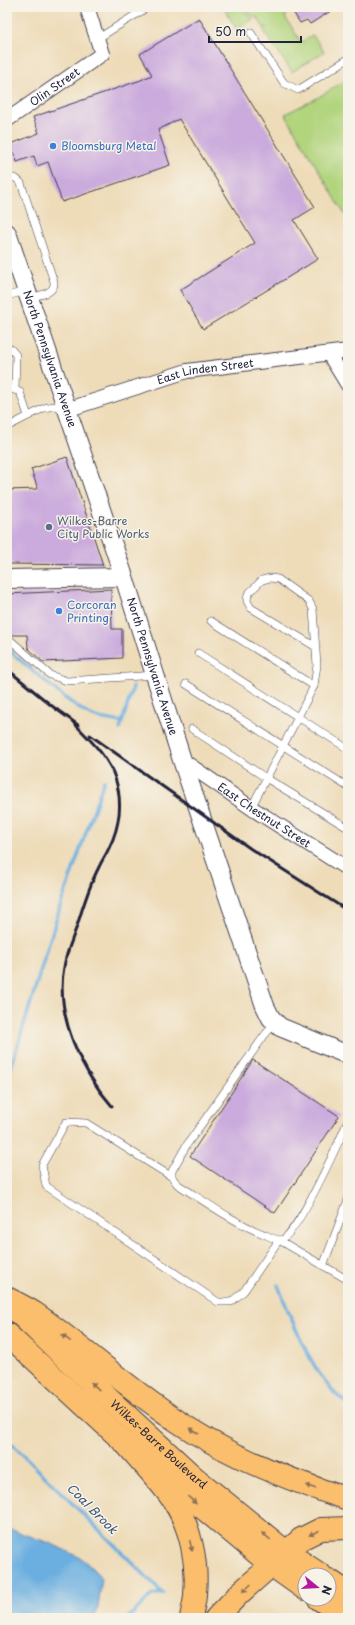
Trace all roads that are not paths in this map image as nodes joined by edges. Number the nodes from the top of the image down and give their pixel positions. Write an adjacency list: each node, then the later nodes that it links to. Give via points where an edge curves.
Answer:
1 (87, 7): 4 (street)
2 (148, 7): 4 (lane)
3 (251, 34): 5 (lane, via 284,83 298,90)
4 (97, 39): 6 (street, Olin Street, via 102,54)
5 (348, 59)
6 (7, 120)
7 (7, 179): 9 (lane, via 16,178 20,183 54,282 52,291)
8 (8, 237): 9 (street, North Pennsylvania Avenue)
9 (28, 295): 10 (lane); 17 (street, North Pennsylvania Avenue)
10 (7, 296)
11 (7, 348): 16 (lane, via 16,355)
12 (348, 351): 13 (street, East Linden Street)
13 (329, 354): 14 (street); 17 (street, East Linden Street, via 187,371)
14 (348, 384)
15 (7, 388): 16 (lane)
16 (15, 390): 18 (lane, via 20,392)
17 (66, 410): 18 (lane, via 50,406); 20 (street, North Pennsylvania Avenue)
18 (28, 416): 19 (lane)
19 (7, 427)
20 (124, 577): 21 (street); 26 (street, North Pennsylvania Avenue)
21 (7, 579)
22 (211, 621): 28 (lane)
23 (7, 637): 26 (lane, via 50,675 67,681)
24 (316, 647): 24 (lane, via 313,609 309,601 278,579 270,578 262,580 248,594 247,602 251,608); 28 (lane)
25 (198, 652): 29 (lane)
26 (155, 675): 33 (street, North Pennsylvania Avenue)
27 (186, 684): 31 (lane)
28 (314, 686): 29 (lane)
29 (298, 716): 31 (lane); 32 (lane)
30 (192, 729): 34 (lane)
31 (283, 746): 34 (lane); 35 (lane)
32 (348, 749)
33 (182, 760): 36 (street, East Chestnut Street); 39 (street, North Pennsylvania Avenue, via 265,1006)
34 (266, 778): 36 (lane); 37 (lane)
35 (348, 788)
36 (250, 808): 38 (street, East Chestnut Street)
37 (348, 828)
38 (348, 869)
39 (275, 1023): 40 (street); 42 (lane, via 186,1146 172,1170)
40 (348, 1055)
41 (348, 1121): 44 (lane, via 327,1168 294,1230 286,1239)
42 (172, 1177): 44 (lane, via 177,1184 244,1227); 44 (lane, via 86,1122 66,1122 42,1165 46,1186 218,1302 231,1302 244,1291)
43 (348, 1200): 45 (lane)
44 (279, 1240): 45 (lane)
45 (323, 1266): 46 (lane)
46 (348, 1280)
47 (7, 1298): 51 (main road, one-way to 47, via 270,1471 198,1434 167,1415 35,1314)
48 (7, 1301): 53 (main road, Wilkes-Barre Boulevard, one-way to 48)
49 (7, 1334): 50 (main road, Wilkes-Barre Boulevard)
50 (126, 1444): 53 (main road, Wilkes-Barre Boulevard, one-way to 53); 59 (main road, one-way to 59, via 174,1502 186,1529 193,1551 195,1571 195,1595)
51 (348, 1499)
52 (348, 1528): 53 (main road, one-way to 53, via 321,1530 301,1539)
53 (278, 1558): 54 (main road, Wilkes-Barre Boulevard); 55 (main road, Wilkes-Barre Boulevard); 60 (main road, one-way to 60)
54 (301, 1567)
55 (297, 1580)
56 (337, 1585): 57 (main road)
57 (348, 1593)
58 (331, 1607): 61 (main road)
59 (191, 1618)
60 (216, 1618)
61 (347, 1618)

